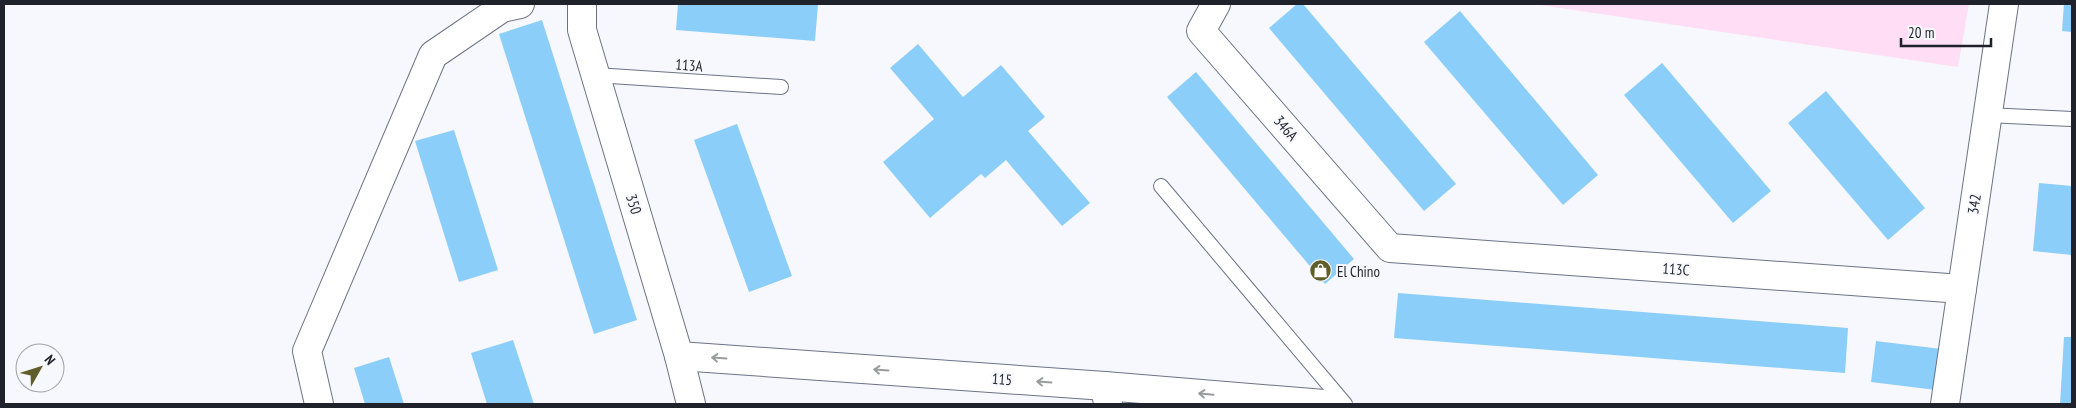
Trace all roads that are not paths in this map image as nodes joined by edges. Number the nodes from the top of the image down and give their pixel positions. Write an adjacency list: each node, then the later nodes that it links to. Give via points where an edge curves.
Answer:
1 (520, 4): 14 (street, via 502,8 432,55 307,351)
2 (582, 4): 5 (street, 350, via 582,30)
3 (1216, 4): 10 (street, 346A, via 1201,31)
4 (2004, 4): 7 (street, 342)
5 (595, 75): 6 (lane, 113A); 12 (street, 350)
6 (782, 88)
7 (1987, 115): 8 (lane); 11 (street, 342)
8 (2072, 119)
9 (1161, 186): 17 (lane)
10 (1390, 248): 11 (street, 113C)
11 (1962, 289): 18 (street, 342)
12 (679, 356): 13 (street, 115, one-way to 12); 15 (street, 350)
13 (1106, 395): 16 (street, 115, one-way to 13)
14 (320, 404)
15 (691, 404)
16 (1324, 404)
17 (1345, 404)
18 (1945, 404)

